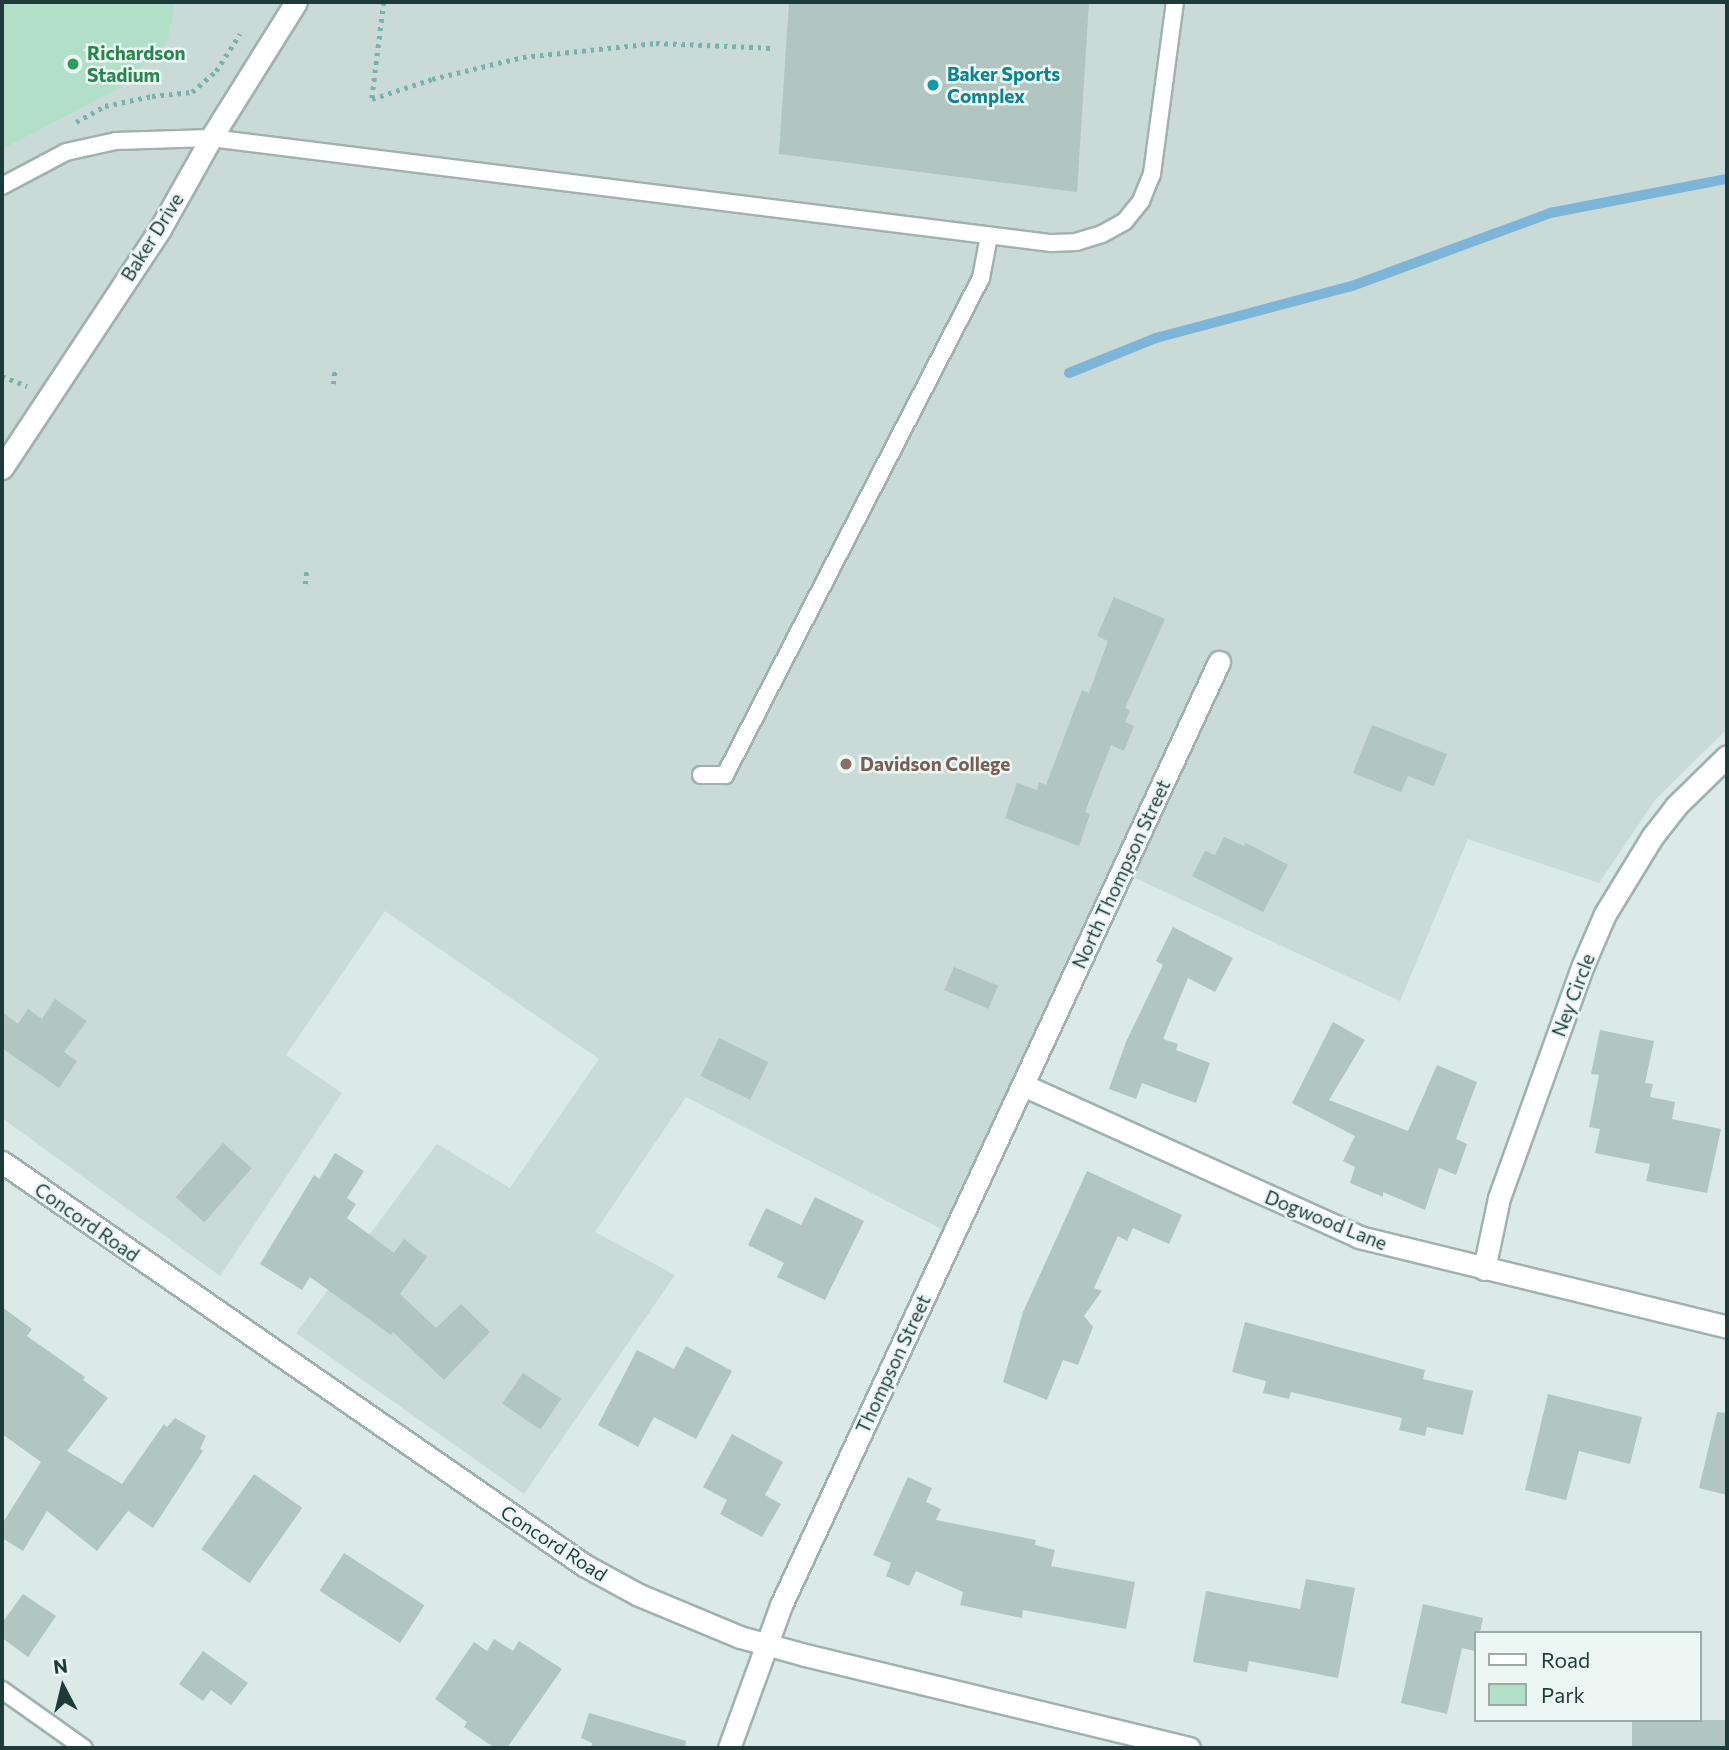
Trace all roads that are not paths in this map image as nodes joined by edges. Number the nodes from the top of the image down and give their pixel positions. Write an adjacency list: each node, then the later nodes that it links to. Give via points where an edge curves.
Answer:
1 (296, 2): 3 (street, Baker Drive)
2 (1175, 2): 5 (lane, via 1152,174 1141,201 1125,221 1076,242)
3 (211, 138): 4 (lane, via 103,144 66,152); 5 (lane); 6 (street, Baker Drive, via 160,229)
4 (2, 187)
5 (989, 236): 9 (lane, via 981,278 725,775)
6 (2, 468)
7 (1219, 662): 10 (street, North Thompson Street)
8 (1727, 756): 12 (street, Ney Circle, via 1675,806 1605,914 1499,1198)
9 (701, 775)
10 (1023, 1085): 12 (street, Dogwood Lane, via 1359,1237); 14 (street, Thompson Street, via 781,1605)
11 (2, 1162): 14 (street, Concord Road, via 584,1565 695,1620)
12 (1484, 1269): 13 (street, Dogwood Lane)
13 (1727, 1327)
14 (767, 1644): 17 (street, Thompson Street); 18 (street, Concord Road)
15 (2, 1690): 16 (lane)
16 (84, 1748)
17 (729, 1748)
18 (1189, 1748)

